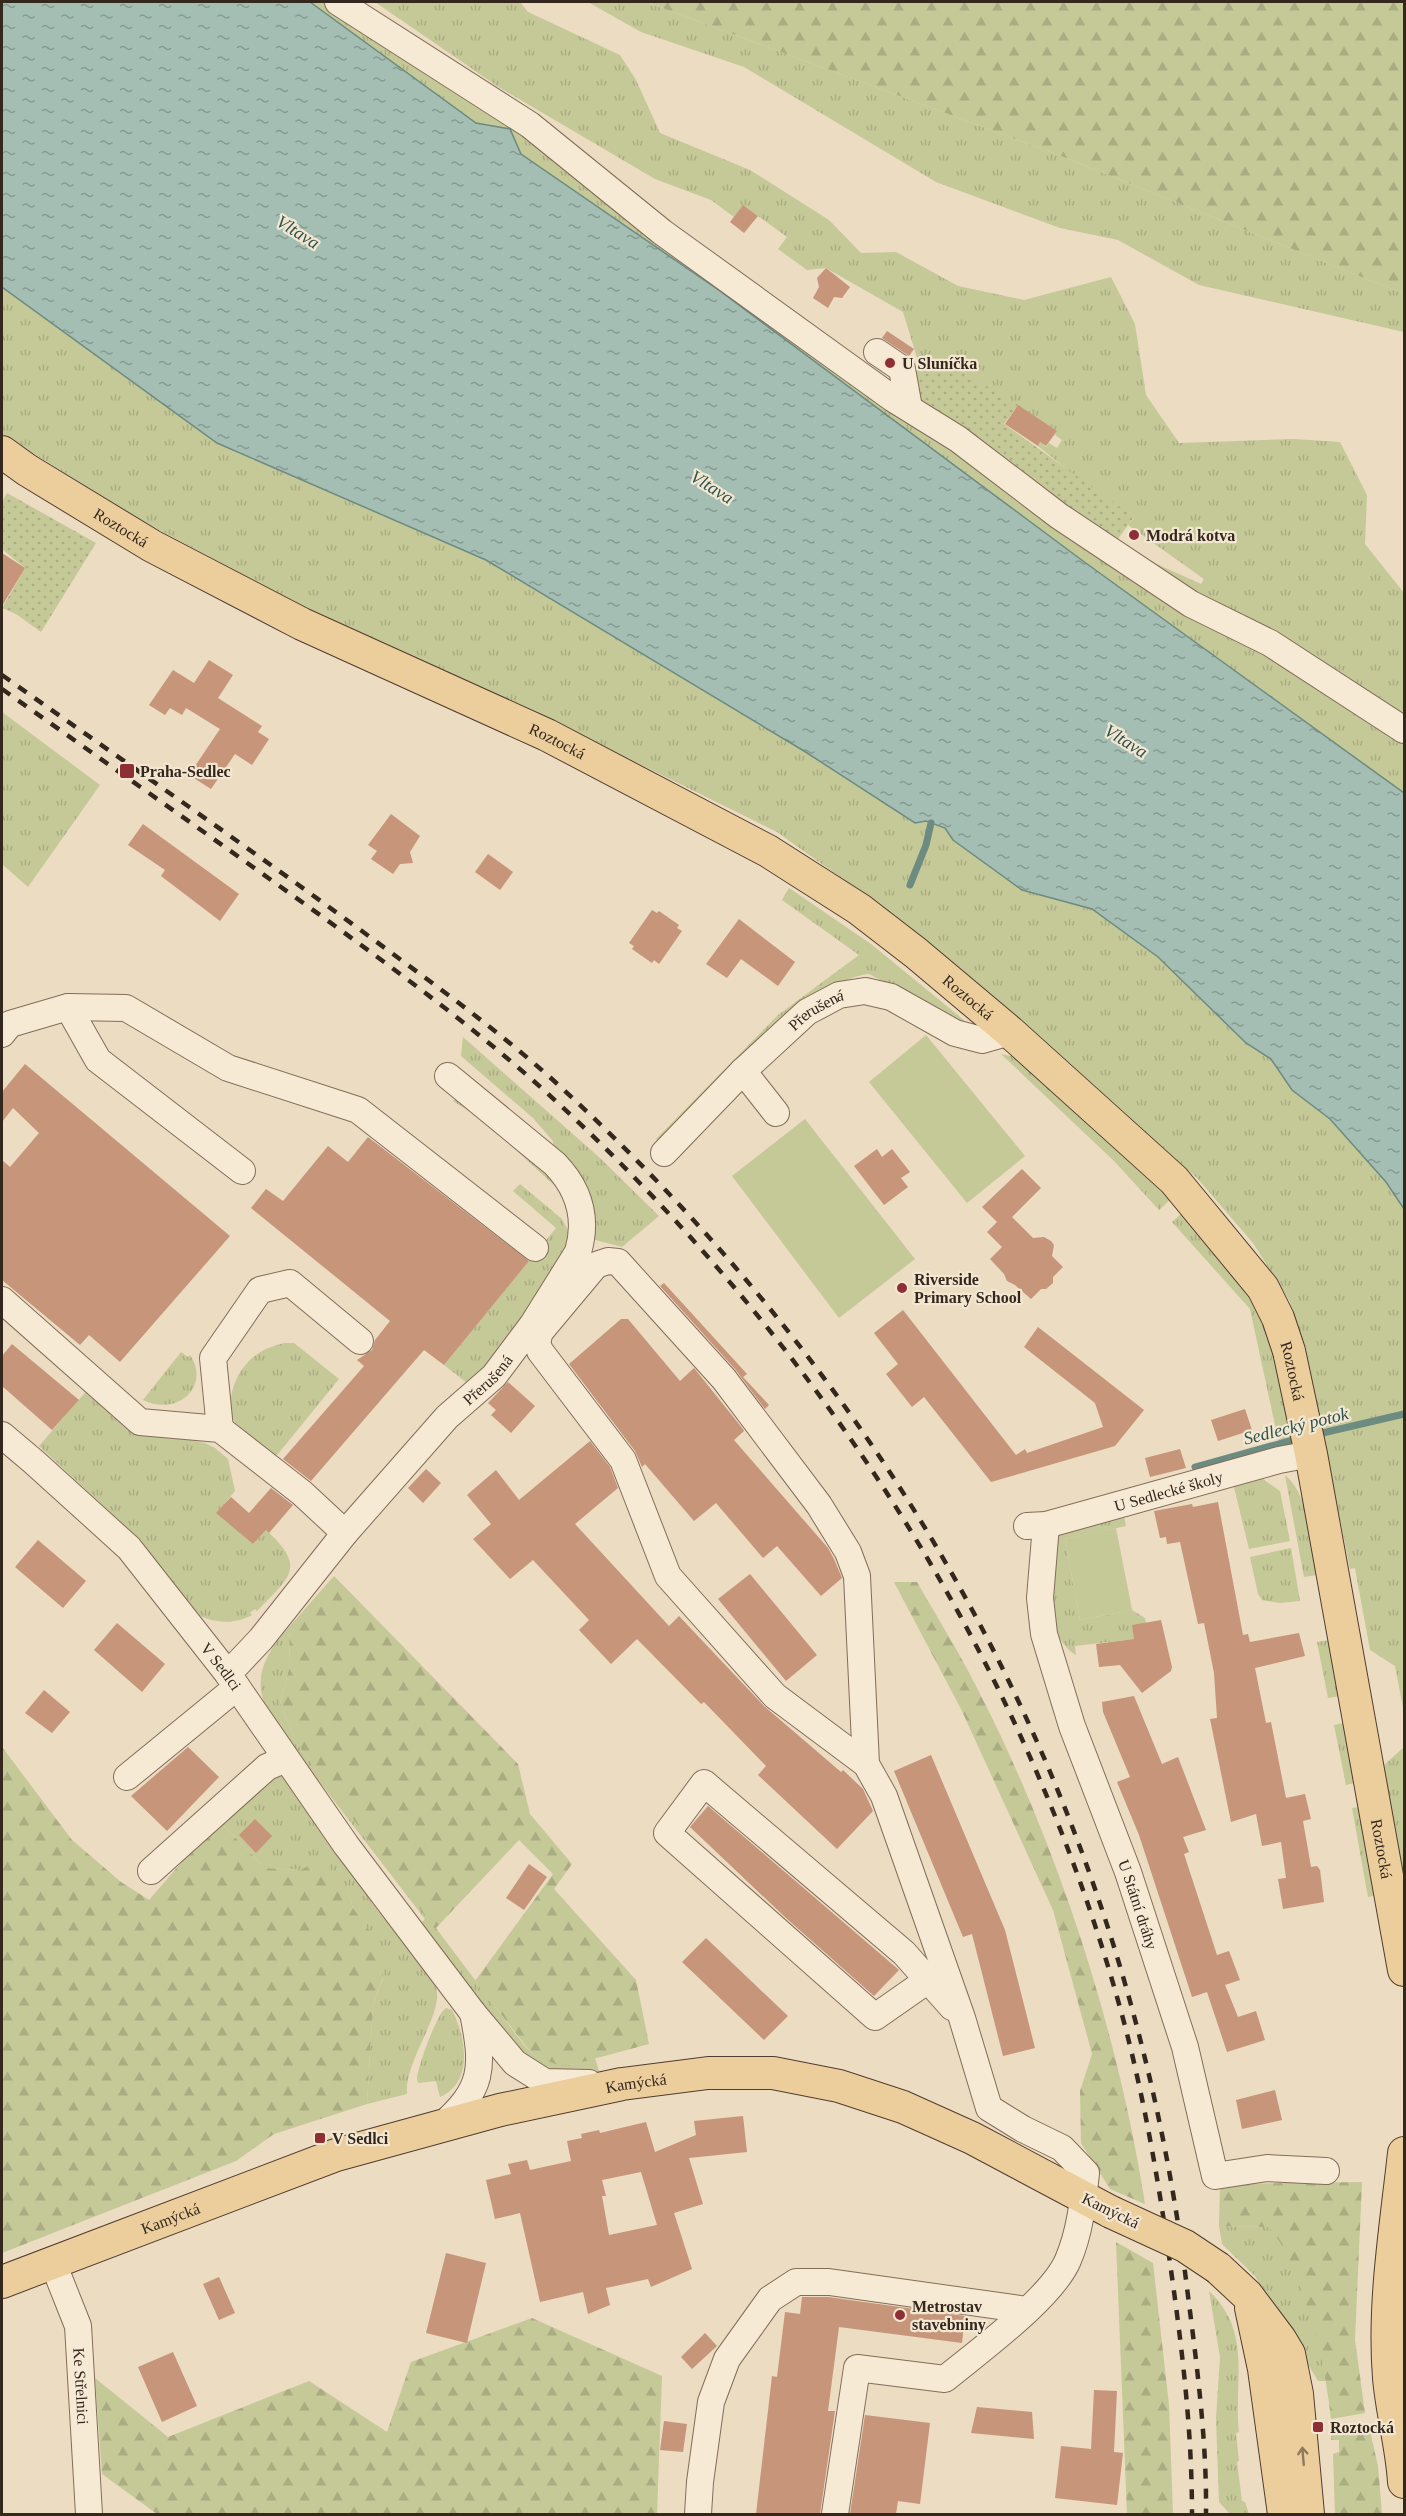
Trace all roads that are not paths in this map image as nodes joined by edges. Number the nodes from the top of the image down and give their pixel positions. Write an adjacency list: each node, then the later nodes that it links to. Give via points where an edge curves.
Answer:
1 (338, 2): 3 (street, via 530,125 662,232)
2 (877, 352): 3 (street, via 902,369)
3 (909, 408): 5 (street, via 958,439 1059,516 1191,604 1270,643)
4 (2, 452): 7 (main road, Roztocká, via 152,546 302,624 547,735 768,851 859,909)
5 (1404, 730)
6 (68, 1006): 8 (street, via 10,1024); 13 (street, via 98,1060); 14 (street, via 126,1008 228,1068 358,1110)
7 (1010, 1032): 9 (street, Přerušená, via 982,1040 956,1033 891,997 865,991 840,995 807,1012); 19 (main road, Roztocká, via 1174,1180 1263,1288 1289,1351)
8 (2, 1034)
9 (743, 1071): 11 (street); 12 (street, Přerušená)
10 (448, 1076): 21 (street, Přerušená, via 568,1178 577,1194 583,1220 582,1239 533,1324 494,1376 447,1417)
11 (776, 1113)
12 (664, 1153)
13 (242, 1172)
14 (535, 1248)
15 (2, 1300): 17 (street, via 140,1422)
16 (360, 1341): 17 (street, via 290,1283 260,1290 213,1358)
17 (220, 1429): 21 (street, via 302,1493)
18 (2, 1435): 22 (street, V Sedlci, via 129,1548)
19 (1311, 1454): 20 (street, U Sedlecké školy); 27 (main road, Roztocká)
20 (1036, 1526): 37 (street, U Státní dráhy, via 1044,1634 1072,1726 1128,1872 1181,2036 1215,2176 1267,2168)
21 (345, 1533): 22 (street, Přerušená, via 261,1639)
22 (233, 1681): 23 (street, V Sedlci); 25 (street, Přerušená)
23 (286, 1759): 26 (street, via 267,1767); 29 (street, V Sedlci, via 345,1845)
24 (866, 1764): 24 (street, via 775,1696 668,1576 623,1460 540,1351 540,1332 596,1265 618,1262 724,1379 819,1504 848,1552 857,1576); 30 (street, via 884,1796)
25 (127, 1777)
26 (151, 1871)
27 (1404, 1970)
28 (928, 1980): 28 (street, via 875,2017 667,1833 704,1783 904,1953); 30 (street)
29 (473, 2013): 31 (street, V Sedlci); 32 (street)
30 (962, 2018): 38 (street, via 989,2108 1062,2148 1086,2173)
31 (515, 2063): 33 (street, V Sedlci, via 545,2082); 34 (street, via 511,2091)
32 (480, 2069): 34 (street, via 486,2095); 35 (street, via 471,2093)
33 (622, 2084): 34 (main road, Kamýcká); 38 (main road, Kamýcká, via 708,2073 773,2073 839,2086 903,2107 972,2138)
34 (500, 2110): 35 (main road, Kamýcká)
35 (440, 2127): 39 (main road, Kamýcká, via 336,2155)
36 (1404, 2153): 44 (main road, via 1388,2339 1393,2415)
37 (1326, 2171)
38 (1083, 2197): 41 (main road, Kamýcká, bridge, via 1185,2246 1218,2268); 42 (street, via 1068,2261)
39 (53, 2263): 40 (main road, Kamýcká); 45 (street, Ke Střelnici, via 78,2326)
40 (2, 2282)
41 (1247, 2295): 43 (main road); 50 (main road, Kamýcká, one-way to 41, via 1289,2354)
42 (1027, 2310): 46 (street, via 829,2282 796,2282 770,2299 727,2359 711,2402); 47 (street, via 945,2379 857,2368)
43 (1268, 2396): 48 (main road); 49 (main road)
44 (1404, 2470)
45 (89, 2514)
46 (698, 2514)
47 (835, 2514)
48 (1270, 2514)
49 (1284, 2514)
50 (1308, 2514)

